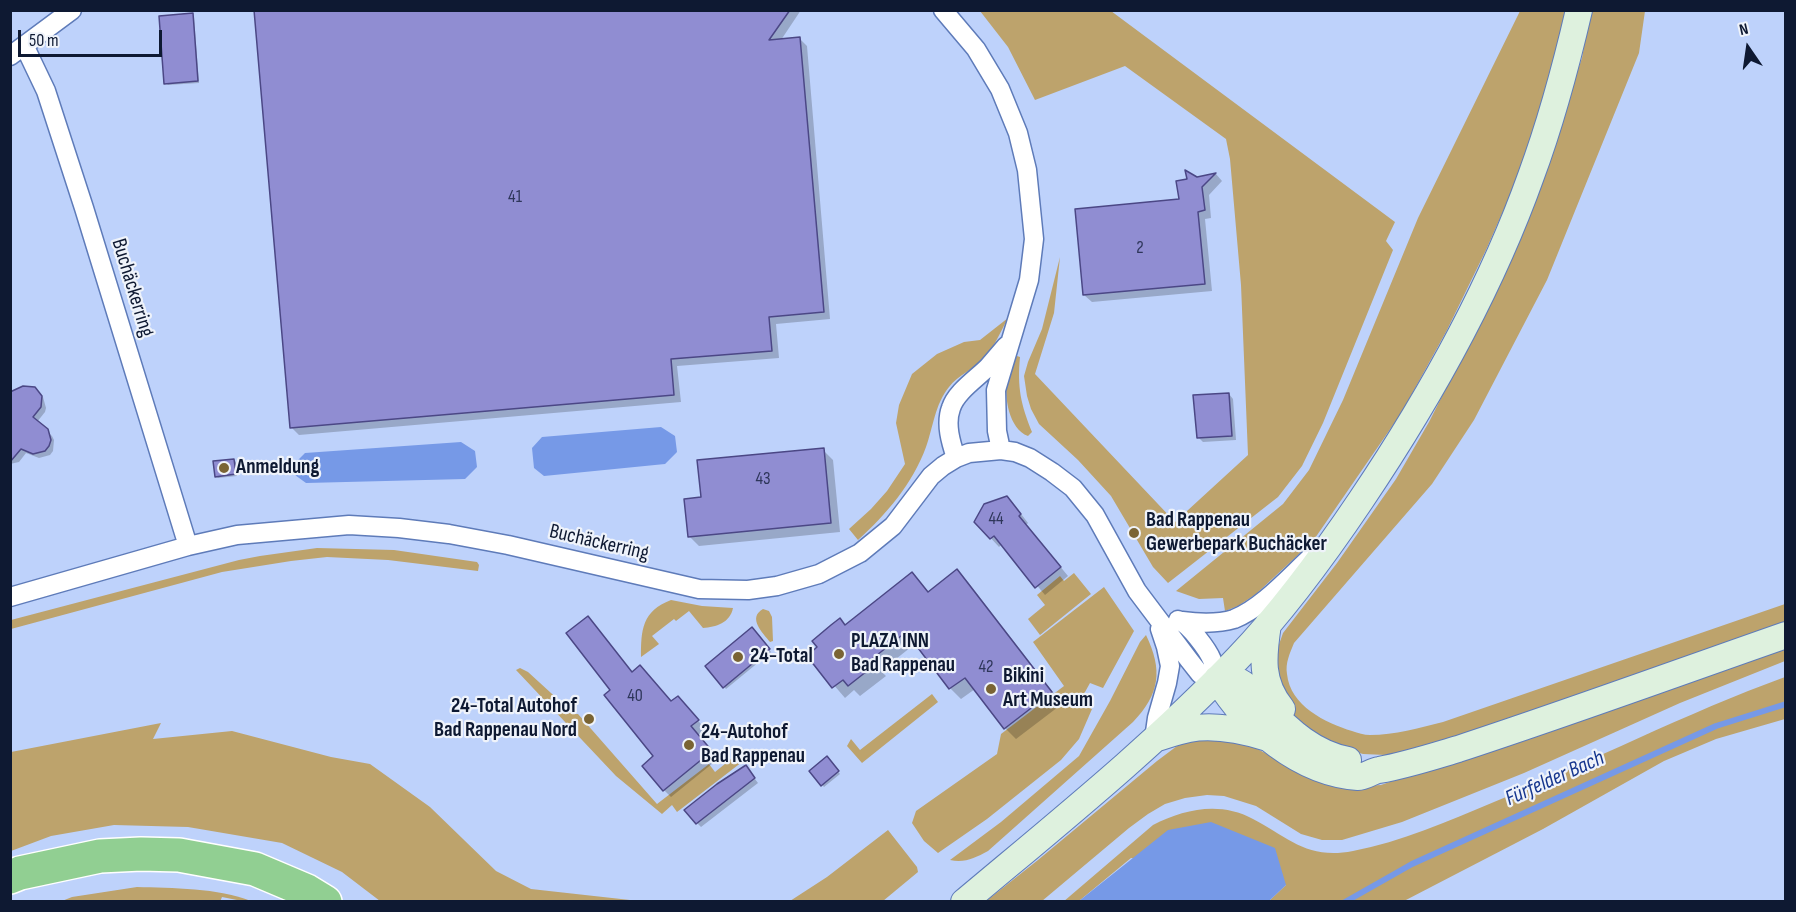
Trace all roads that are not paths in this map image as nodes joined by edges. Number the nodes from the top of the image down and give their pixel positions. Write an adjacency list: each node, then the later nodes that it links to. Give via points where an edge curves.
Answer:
1 (72, 10): 4 (street, Buchäckerring)
2 (943, 10): 5 (street, via 976,49 1000,89 1018,133 1027,170 1034,239 1029,280)
3 (1579, 10): 8 (main road, via 1564,75 1501,252 1459,338)
4 (18, 51): 9 (street, Buchäckerring, via 50,102)
5 (1009, 342): 6 (street, via 996,390); 7 (street, via 951,407 948,423)
6 (1001, 450): 7 (street, Buchäckerring); 11 (street, Buchäckerring, via 1030,458 1073,488 1095,515 1137,591)
7 (956, 458): 9 (street, Buchäckerring, via 931,476 893,526 860,553 819,574 748,590 699,589 508,545 399,528 304,528 237,535)
8 (1341, 529): 12 (street, via 1261,603 1240,616 1220,621); 13 (main road)
9 (188, 546): 10 (street, Buchäckerring)
10 (10, 597)
11 (1153, 610): 12 (street); 15 (street, Buchäckerring, via 1200,674); 17 (street, Buchäckerring, via 1170,666)
12 (1182, 621): 15 (street, via 1212,658)
13 (1268, 624): 15 (main road); 18 (main road, via 1264,654 1267,684 1274,698 1295,725 1311,737)
14 (1785, 635): 18 (main road, via 1418,762 1397,767)
15 (1217, 679): 16 (main road, via 1229,700); 17 (main road); 18 (main road, via 1239,681 1300,739 1336,758)
16 (1268, 738): 17 (main road, via 1218,727 1189,729); 18 (main road, via 1304,762 1333,773 1361,777)
17 (1154, 739): 23 (main road)
18 (1369, 766)
19 (100, 856): 20 (highway); 21 (highway, via 24,888); 22 (highway, via 179,855 255,869)
20 (10, 877)
21 (10, 898)
22 (325, 902)
23 (964, 902)

